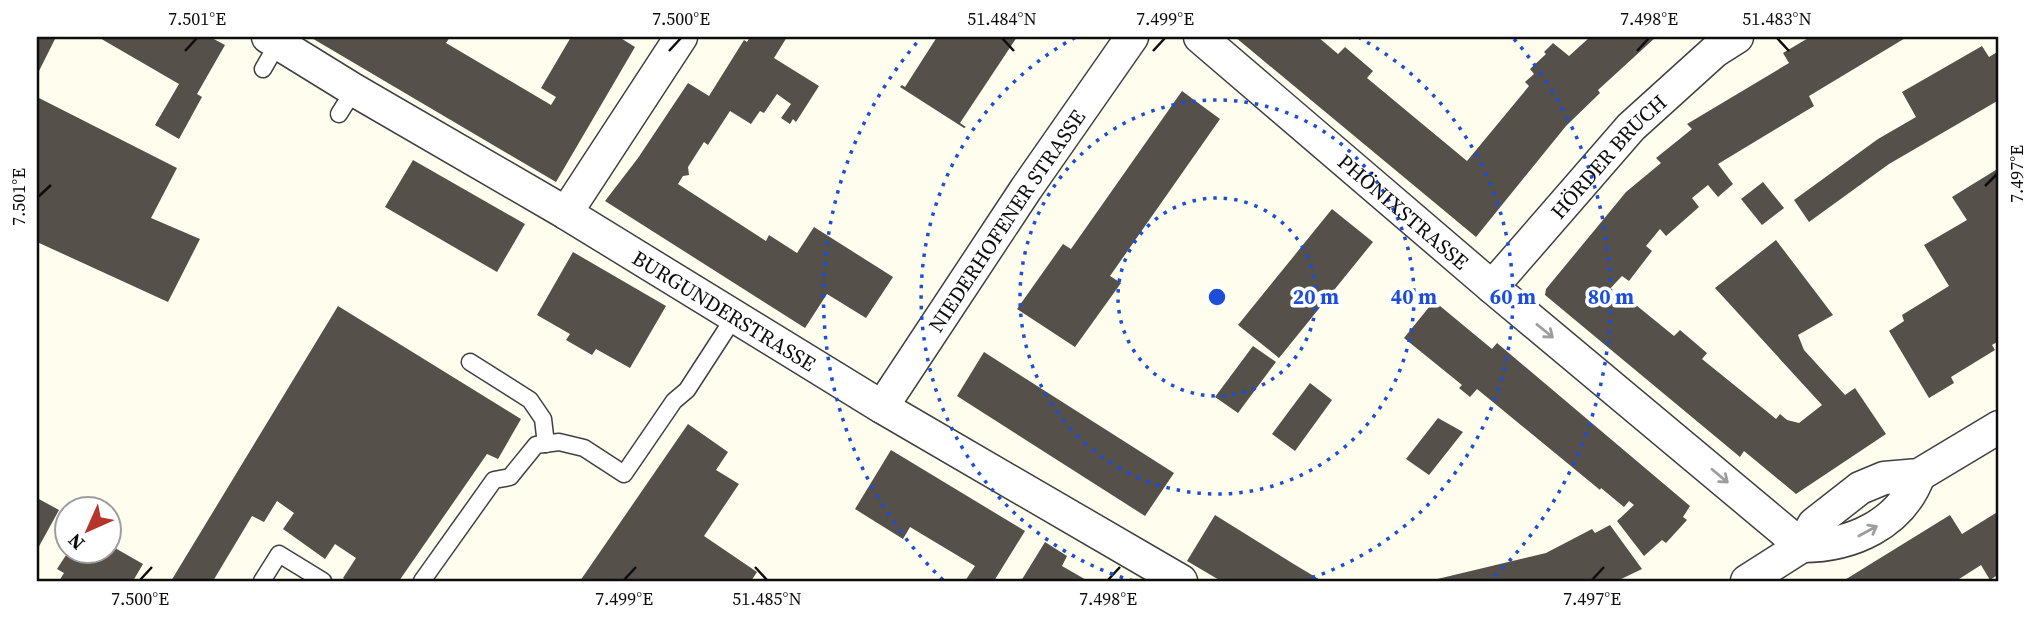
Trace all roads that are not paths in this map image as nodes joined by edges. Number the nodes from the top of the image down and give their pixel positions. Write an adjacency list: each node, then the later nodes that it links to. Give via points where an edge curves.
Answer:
1 (681, 37): 6 (street)
2 (1132, 37): 10 (street, NIEDERHOFENER STRASSE)
3 (1200, 37): 7 (street, PHÖNIXSTRASSE)
4 (1737, 37): 7 (street, HÖRDER BRUCH, via 1715,51 1631,127)
5 (270, 50): 6 (street, BURGUNDERSTRASSE, via 347,102)
6 (566, 213): 8 (street, BURGUNDERSTRASSE)
7 (1492, 287): 14 (street, PHÖNIXSTRASSE, one-way to 14)
8 (735, 316): 10 (street, BURGUNDERSTRASSE); 12 (lane, via 624,474 584,448)
9 (470, 362): 12 (lane, via 530,400 543,419)
10 (882, 407): 18 (street, BURGUNDERSTRASSE)
11 (1999, 427): 13 (street)
12 (546, 444): 17 (lane, via 536,445 510,477 494,480)
13 (1919, 475): 14 (street, via 1884,478 1860,488 1814,524); 14 (street, one-way to 13, via 1857,537 1890,519 1912,494)
14 (1802, 546): 19 (street)
15 (262, 581): 16 (lane, via 279,554)
16 (324, 581)
17 (422, 581)
18 (1181, 581)
19 (1747, 581)

